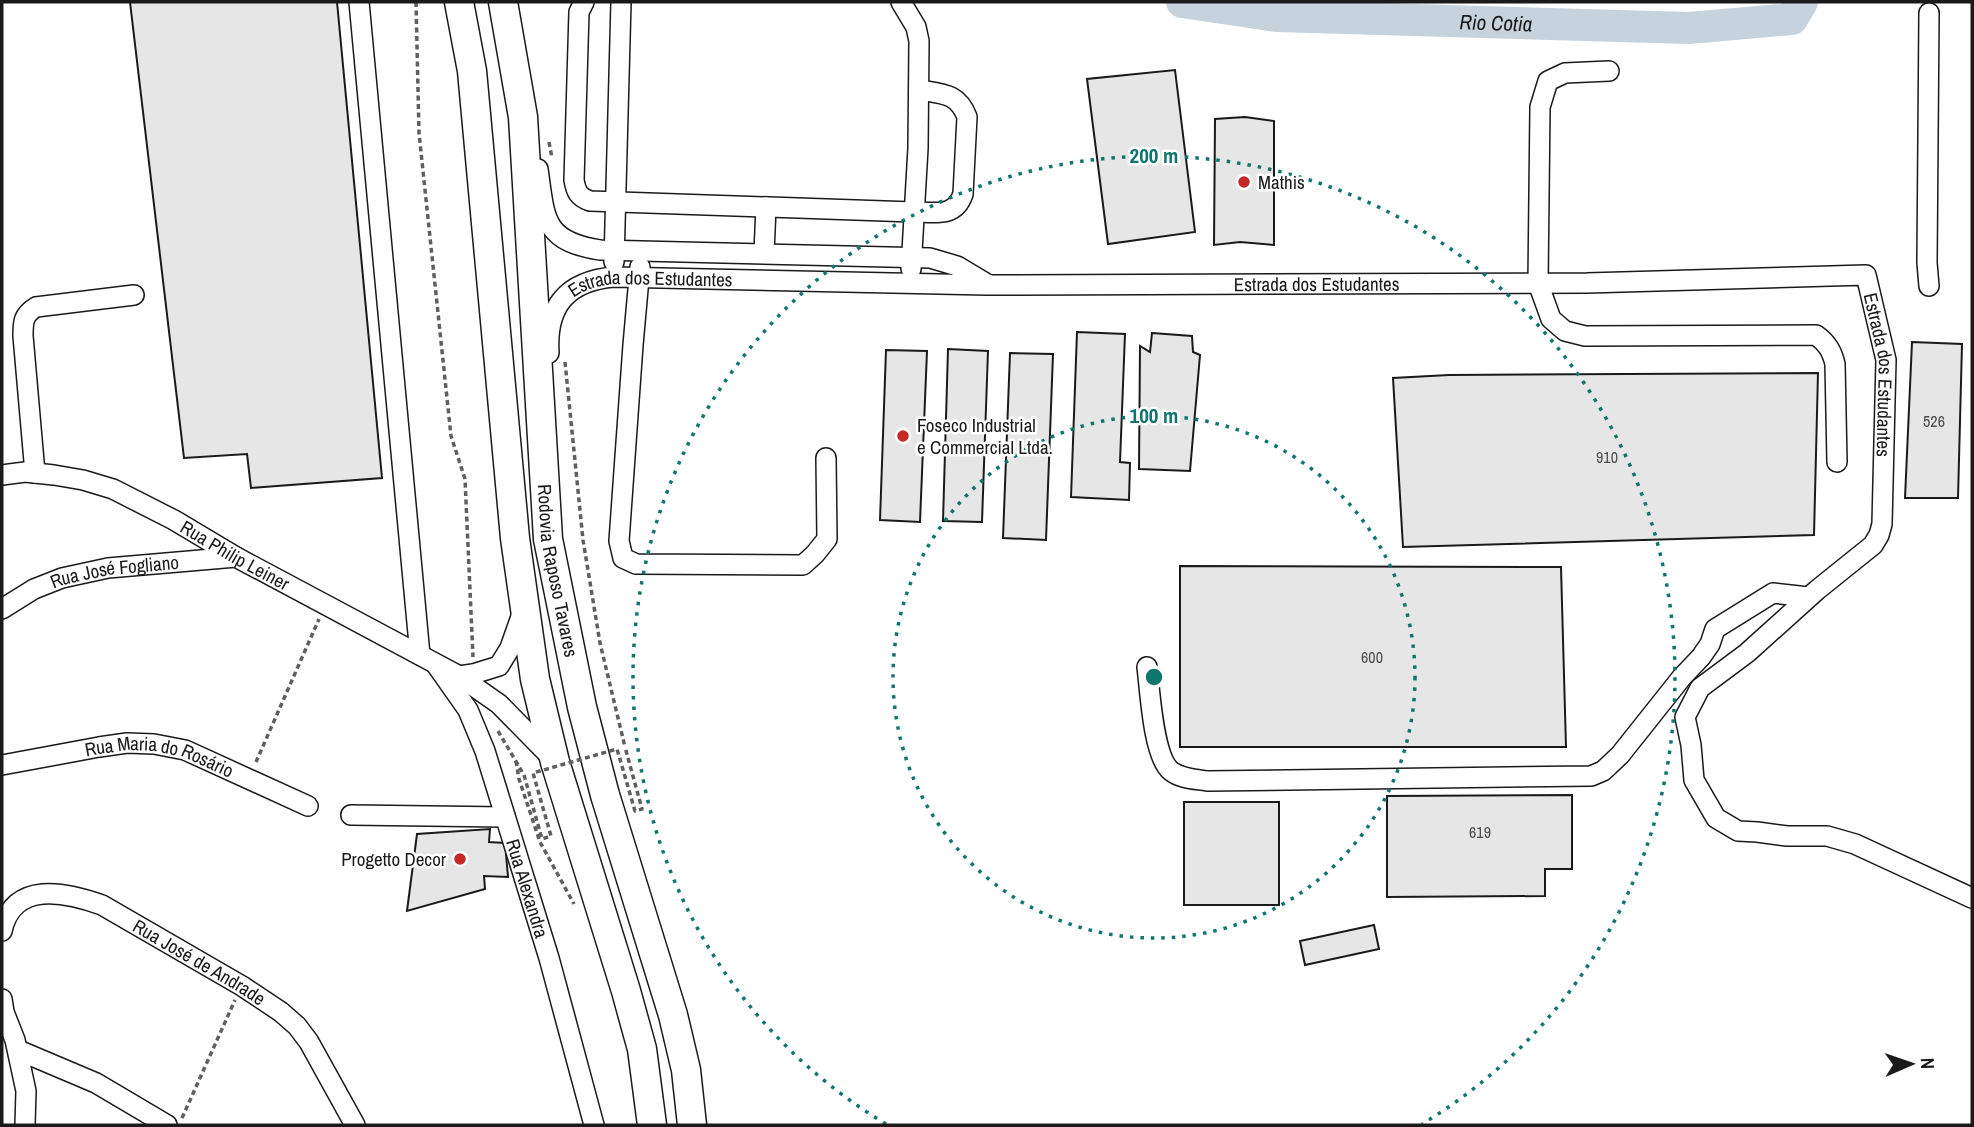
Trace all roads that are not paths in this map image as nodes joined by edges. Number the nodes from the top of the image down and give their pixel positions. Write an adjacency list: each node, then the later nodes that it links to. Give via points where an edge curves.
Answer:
1 (359, 2): 33 (street)
2 (459, 2): 31 (highway, Rodovia Raposo Tavares, via 472,71)
3 (584, 2): 10 (street, via 579,12 574,180 576,192 583,198)
4 (621, 2): 10 (street)
5 (901, 2): 9 (street, via 916,27)
6 (504, 5): 13 (street, Estrada dos Estudantes, via 524,80 550,226 579,247); 28 (highway, Rodovia Raposo Tavares, via 523,117)
7 (1929, 13): 22 (street)
8 (1609, 71): 20 (street, via 1565,73 1548,81 1540,107)
9 (920, 90): 12 (street); 12 (street, via 946,95 963,106 967,117 963,194 952,210)
10 (617, 202): 11 (street); 13 (street)
11 (766, 207): 12 (street); 15 (street)
12 (913, 212): 16 (street)
13 (615, 250): 14 (street, Estrada dos Estudantes); 17 (street)
14 (642, 251): 15 (street, Estrada dos Estudantes); 18 (street)
15 (764, 253): 16 (street, Estrada dos Estudantes)
16 (911, 257): 19 (street); 21 (street, Estrada dos Estudantes, via 944,261)
17 (614, 277): 18 (street, Estrada dos Estudantes); 28 (street, Estrada dos Estudantes, via 573,289 559,304 549,331 556,461)
18 (639, 278): 19 (street, Estrada dos Estudantes); 24 (street, via 619,541 623,558 636,564 803,565 827,539)
19 (910, 284): 21 (street, Estrada dos Estudantes)
20 (1538, 284): 21 (street, Estrada dos Estudantes); 25 (street, via 1551,319 1565,331 1585,336 1816,335 1826,342 1835,364); 30 (street, Estrada dos Estudantes, via 1866,275 1886,360 1882,524 1873,545)
21 (987, 285)
22 (1929, 286)
23 (134, 295): 26 (street, via 36,307 23,321)
24 (826, 458)
25 (1837, 462)
26 (35, 473): 27 (street, Rua Philip Leiner); 29 (street, Rua Philip Leiner, via 113,489)
27 (2, 475)
28 (548, 539): 50 (highway, Rodovia Raposo Tavares, via 605,795 676,1027)
29 (236, 557): 32 (street, Rua José Fogliano, via 108,568 62,578); 33 (street, Rua Philip Leiner)
30 (1808, 597): 34 (street, via 1773,593 1715,629 1710,644 1620,755 1591,776 1208,781 1183,777 1170,770 1162,758); 41 (street, Estrada dos Estudantes, via 1747,653 1700,688 1685,717 1694,780 1716,818 1738,831 1827,836 1855,844)
31 (524, 606): 35 (street, via 505,660); 36 (highway, Rodovia Raposo Tavares, via 535,680)
32 (2, 609)
33 (427, 659): 35 (street, Rua Philip Leiner); 40 (street, Rua Alexandra, via 468,710)
34 (1147, 667)
35 (466, 675): 36 (street, Rua Philip Leiner)
36 (555, 762): 49 (highway, Rodovia Raposo Tavares, via 639,1037)
37 (2, 765): 38 (street, Rua Maria do Rosário, via 108,746 154,744 186,750)
38 (308, 806)
39 (351, 815): 40 (street)
40 (505, 817): 48 (street, Rua Alexandra)
41 (1972, 898)
42 (2, 931): 47 (street, Rua José de Andrade, via 12,907 28,896 77,896 102,905 281,1012 309,1041)
43 (2, 999): 44 (street)
44 (18, 1050): 45 (street, via 26,1091); 46 (street, via 96,1083)
45 (25, 1125)
46 (167, 1125)
47 (355, 1125)
48 (594, 1125)
49 (652, 1125)
50 (692, 1125)

